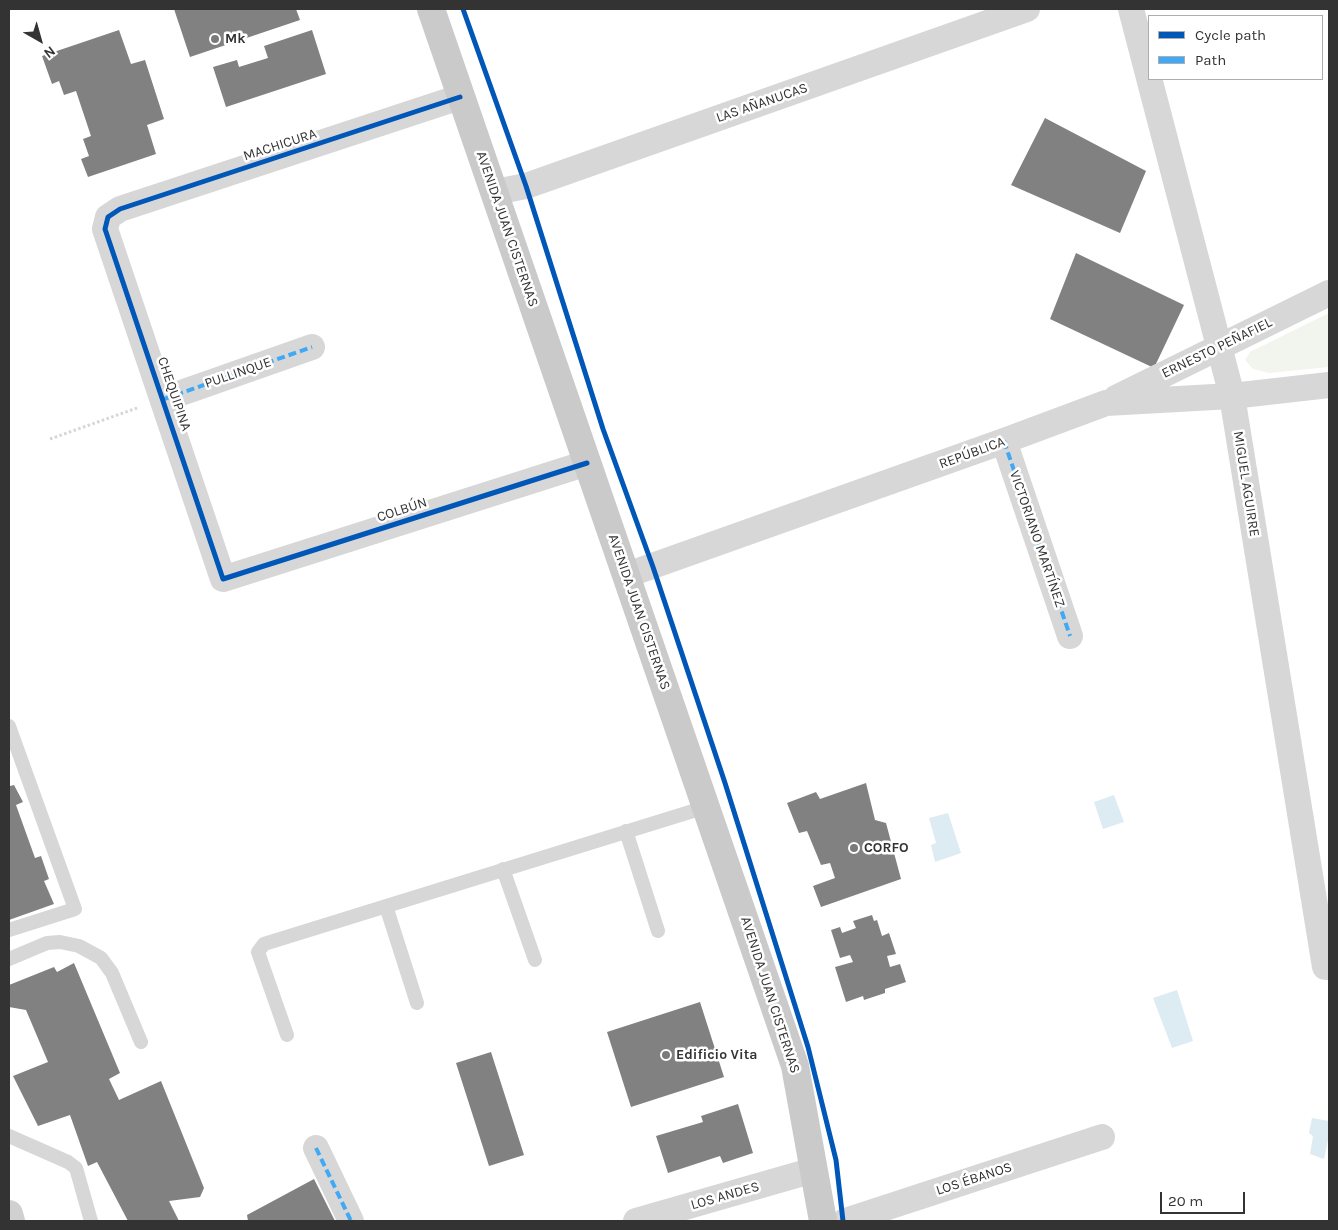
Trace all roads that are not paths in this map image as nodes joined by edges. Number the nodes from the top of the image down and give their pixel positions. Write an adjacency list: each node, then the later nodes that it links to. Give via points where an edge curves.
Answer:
1 (431, 9): 6 (main road, AVENIDA JUAN CISTERNAS)
2 (1027, 9): 7 (street, LAS AÑANUCAS, via 526,186)
3 (1131, 9): 4 (street, MIGUEL AGUIRRE)
4 (1148, 75)
5 (1149, 80): 11 (street, MIGUEL AGUIRRE)
6 (460, 97): 7 (main road, AVENIDA JUAN CISTERNAS); 8 (street, MACHICURA, via 120,209)
7 (496, 192): 17 (main road, AVENIDA JUAN CISTERNAS)
8 (108, 216): 14 (street, CHEQUIPINA, via 105,229)
9 (1329, 293): 11 (street, ERNESTO PEÑAFIEL)
10 (312, 347): 14 (street, PULLINQUE)
11 (1218, 347): 13 (street, MIGUEL AGUIRRE); 15 (street, ERNESTO PEÑAFIEL)
12 (1329, 385): 13 (street, REPÚBLICA)
13 (1232, 396): 15 (street, REPÚBLICA); 30 (street, MIGUEL AGUIRRE)
14 (164, 399): 19 (street, CHEQUIPINA)
15 (1106, 403): 16 (street, REPÚBLICA)
16 (1004, 442): 18 (street, REPÚBLICA); 20 (street, VICTORIANO MARTÍNEZ)
17 (588, 463): 18 (main road, AVENIDA JUAN CISTERNAS); 19 (street, COLBÚN)
18 (626, 576): 22 (main road, AVENIDA JUAN CISTERNAS)
19 (223, 580)
20 (1070, 636)
21 (9, 726): 26 (lane, via 75,909)
22 (706, 806): 23 (lane); 37 (main road, AVENIDA JUAN CISTERNAS, via 795,1066)
23 (626, 831): 24 (lane); 27 (lane)
24 (503, 870): 25 (lane); 29 (lane)
25 (386, 906): 31 (lane); 32 (lane, via 264,944 258,952)
26 (9, 930)
27 (658, 931)
28 (9, 959): 33 (lane, via 47,943 60,942 79,946 101,958 112,972)
29 (535, 960)
30 (1327, 967)
31 (417, 1002)
32 (287, 1035)
33 (141, 1042)
34 (9, 1136): 40 (lane, via 76,1168)
35 (1102, 1137): 44 (street, LOS ÉBANOS)
36 (316, 1148): 41 (street)
37 (814, 1170): 42 (street, LOS ANDES); 43 (main road, AVENIDA JUAN CISTERNAS)
38 (9, 1214): 39 (main road)
39 (11, 1221)
40 (91, 1221)
41 (352, 1221)
42 (636, 1221)
43 (823, 1221)
44 (845, 1221)

